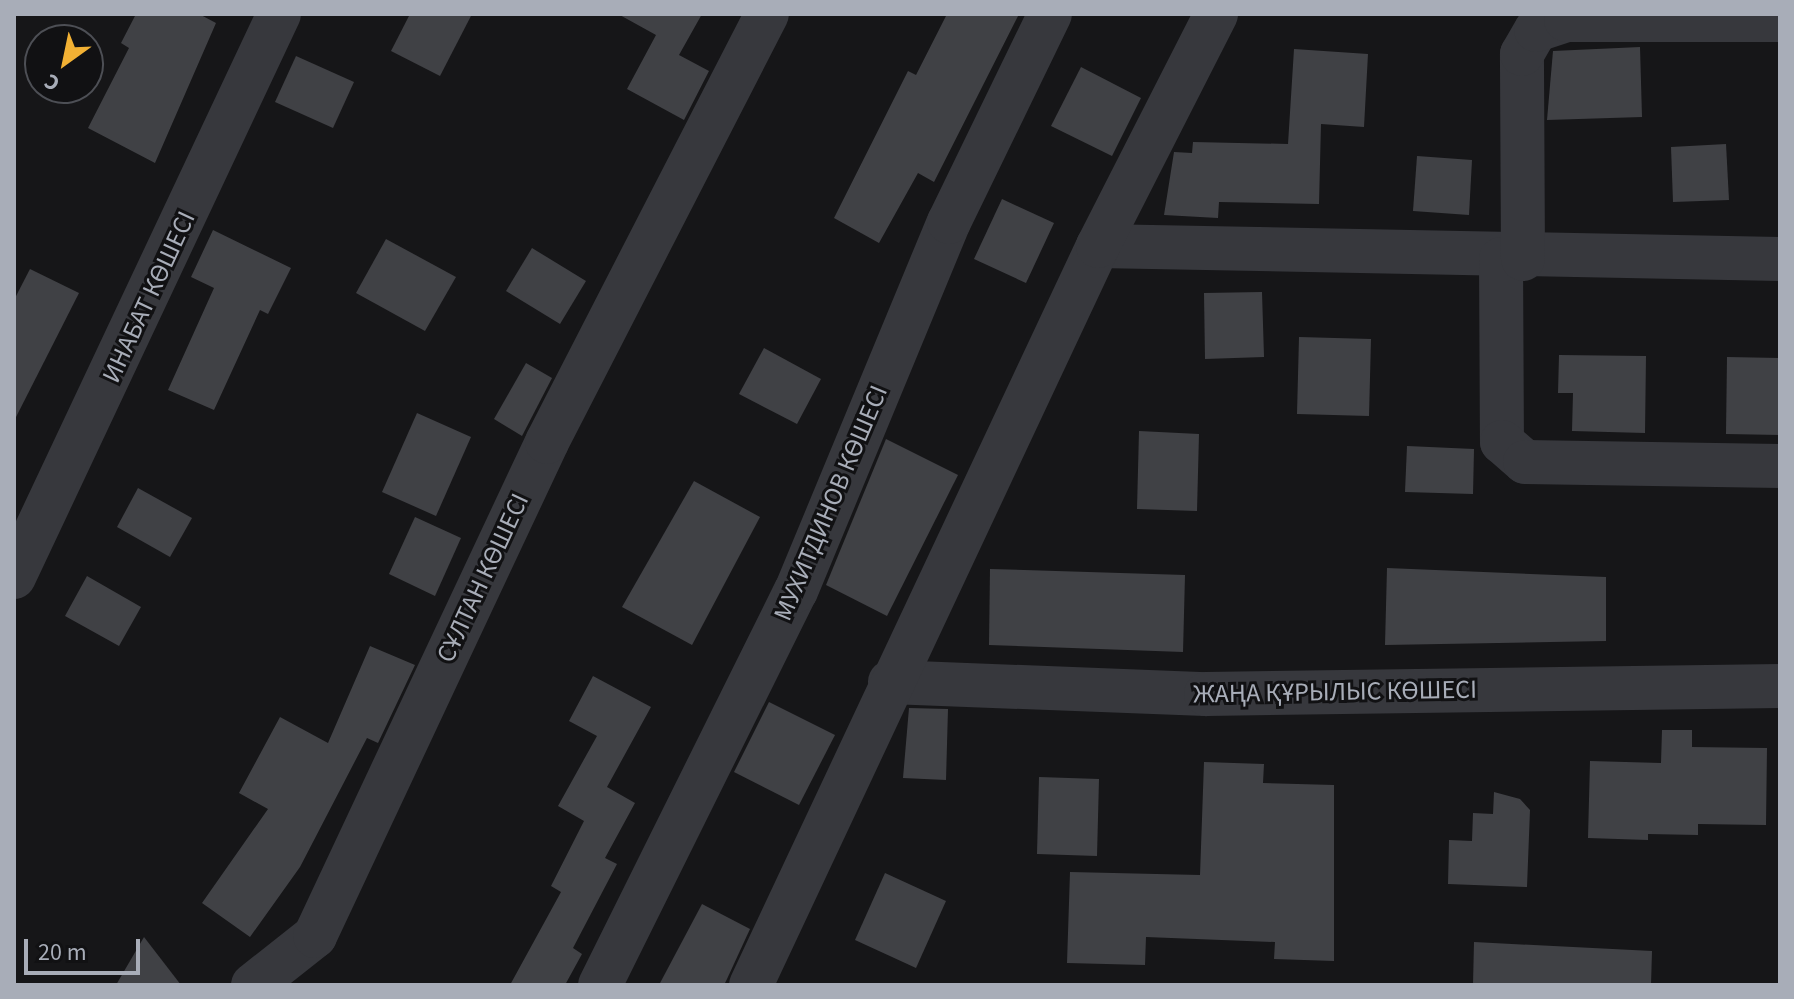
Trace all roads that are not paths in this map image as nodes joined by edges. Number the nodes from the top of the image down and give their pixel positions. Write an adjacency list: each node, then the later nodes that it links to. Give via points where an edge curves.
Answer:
1 (279, 14): 10 (street, ИНАБАТ КӨШЕСІ)
2 (767, 14): 13 (street, СҰЛТАН КӨШЕСІ, via 547,442 315,936)
3 (1050, 14): 14 (street, МУХИТДИНОВ КӨШЕСІ, via 949,222 796,591)
4 (1216, 14): 6 (street)
5 (1780, 20): 7 (street, via 1566,20 1536,30 1522,54)
6 (1098, 246): 7 (street); 11 (street)
7 (1512, 259): 8 (street); 9 (street, via 1502,442 1525,462)
8 (1780, 259)
9 (1780, 466)
10 (14, 577)
11 (890, 682): 12 (street, ЖАҢА ҚҰРЫЛЫС КӨШЕСІ, via 1206,694); 15 (street)
12 (1780, 686)
13 (253, 985)
14 (600, 985)
15 (751, 985)

